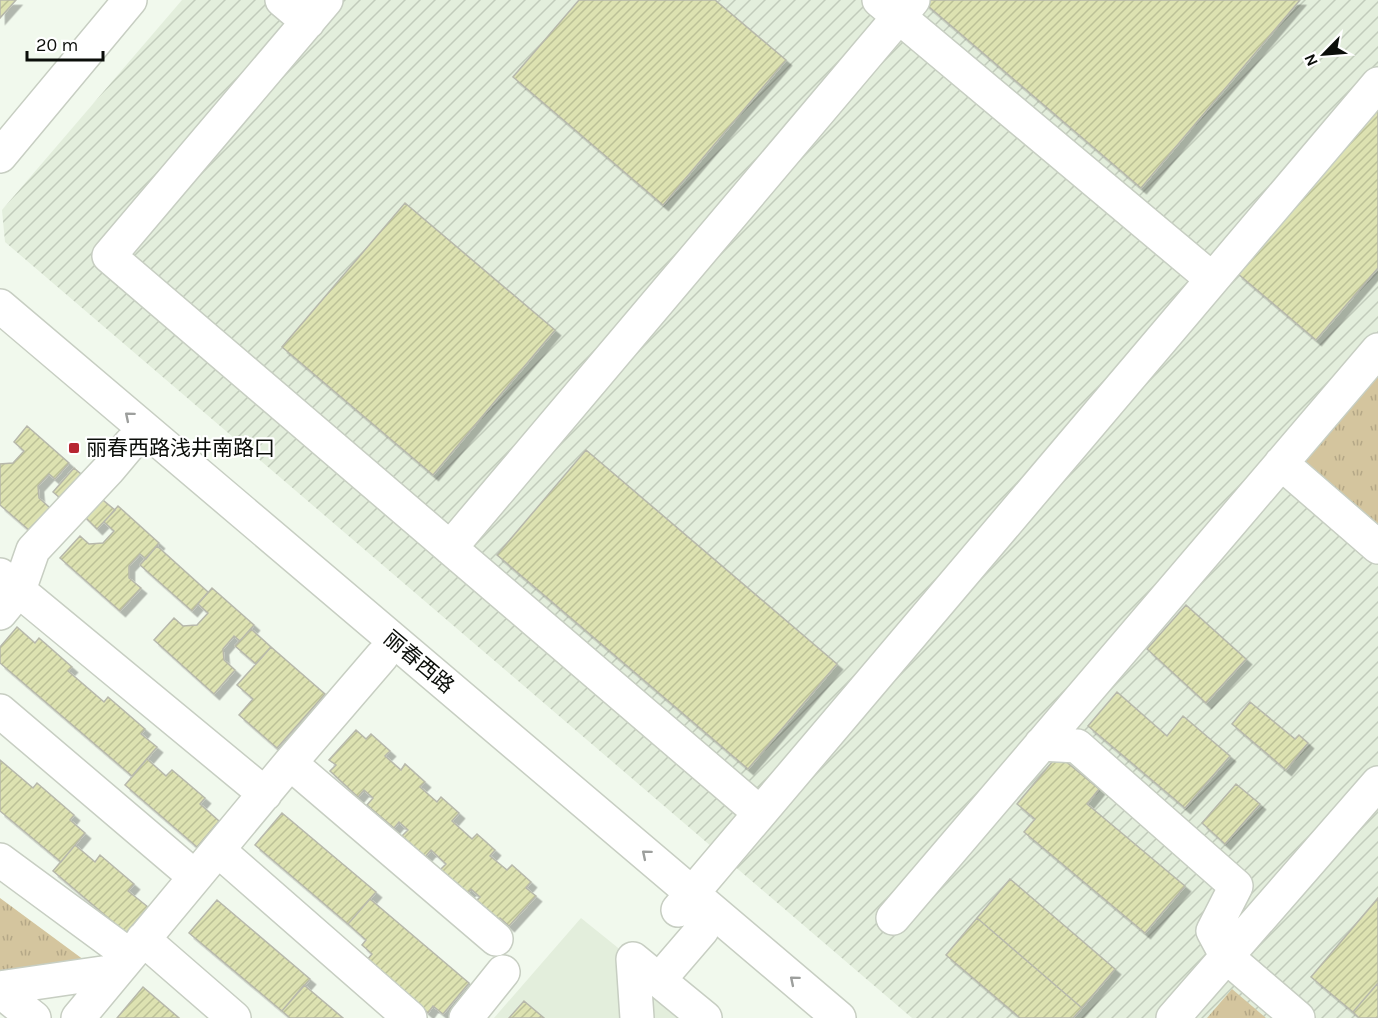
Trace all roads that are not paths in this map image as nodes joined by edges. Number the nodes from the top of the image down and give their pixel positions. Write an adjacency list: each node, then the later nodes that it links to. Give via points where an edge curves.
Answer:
1 (282, 0): 4 (main road)
2 (115, 2): 6 (main road); 7 (main road)
3 (897, 6): 8 (main road); 14 (main road)
4 (317, 11): 14 (main road, via 109,256)
5 (1378, 84): 8 (main road)
6 (0, 124)
7 (0, 156)
8 (1212, 279): 23 (main road)
9 (0, 306): 27 (main road, 丽春西路, one-way to 9)
10 (0, 335): 12 (main road, 丽春西路)
11 (1378, 350): 13 (main road)
12 (130, 444): 16 (main road, via 33,550); 17 (main road, 丽春西路)
13 (1281, 463): 15 (main road); 19 (main road)
14 (450, 548): 23 (main road)
15 (1378, 548)
16 (6, 593): 22 (main road)
17 (382, 656): 20 (main road); 27 (main road, 丽春西路)
18 (0, 711): 26 (main road)
19 (1041, 744): 28 (main road); 31 (main road, via 1077,746 1236,886 1213,931)
20 (290, 764): 22 (main road); 29 (main road)
21 (1378, 783): 31 (main road)
22 (265, 794): 24 (main road)
23 (760, 813): 27 (main road)
24 (218, 850): 26 (main road); 38 (main road)
25 (0, 860): 30 (main road)
26 (195, 877): 30 (main road)
27 (690, 911): 33 (main road); 42 (main road, 丽春西路); 43 (main road, 丽春西路, one-way to 27)
28 (893, 918)
29 (496, 939)
30 (129, 955): 34 (main road); 36 (main road); 37 (main road)
31 (1227, 957): 44 (main road); 45 (main road)
32 (503, 972): 39 (main road)
33 (659, 980): 40 (main road, via 633,959); 41 (main road)
34 (0, 989): 35 (main road)
35 (34, 1018)
36 (78, 1018)
37 (234, 1018)
38 (410, 1018)
39 (466, 1018)
40 (637, 1018)
41 (705, 1018)
42 (804, 1018)
43 (839, 1018)
44 (1173, 1018)
45 (1298, 1018)

